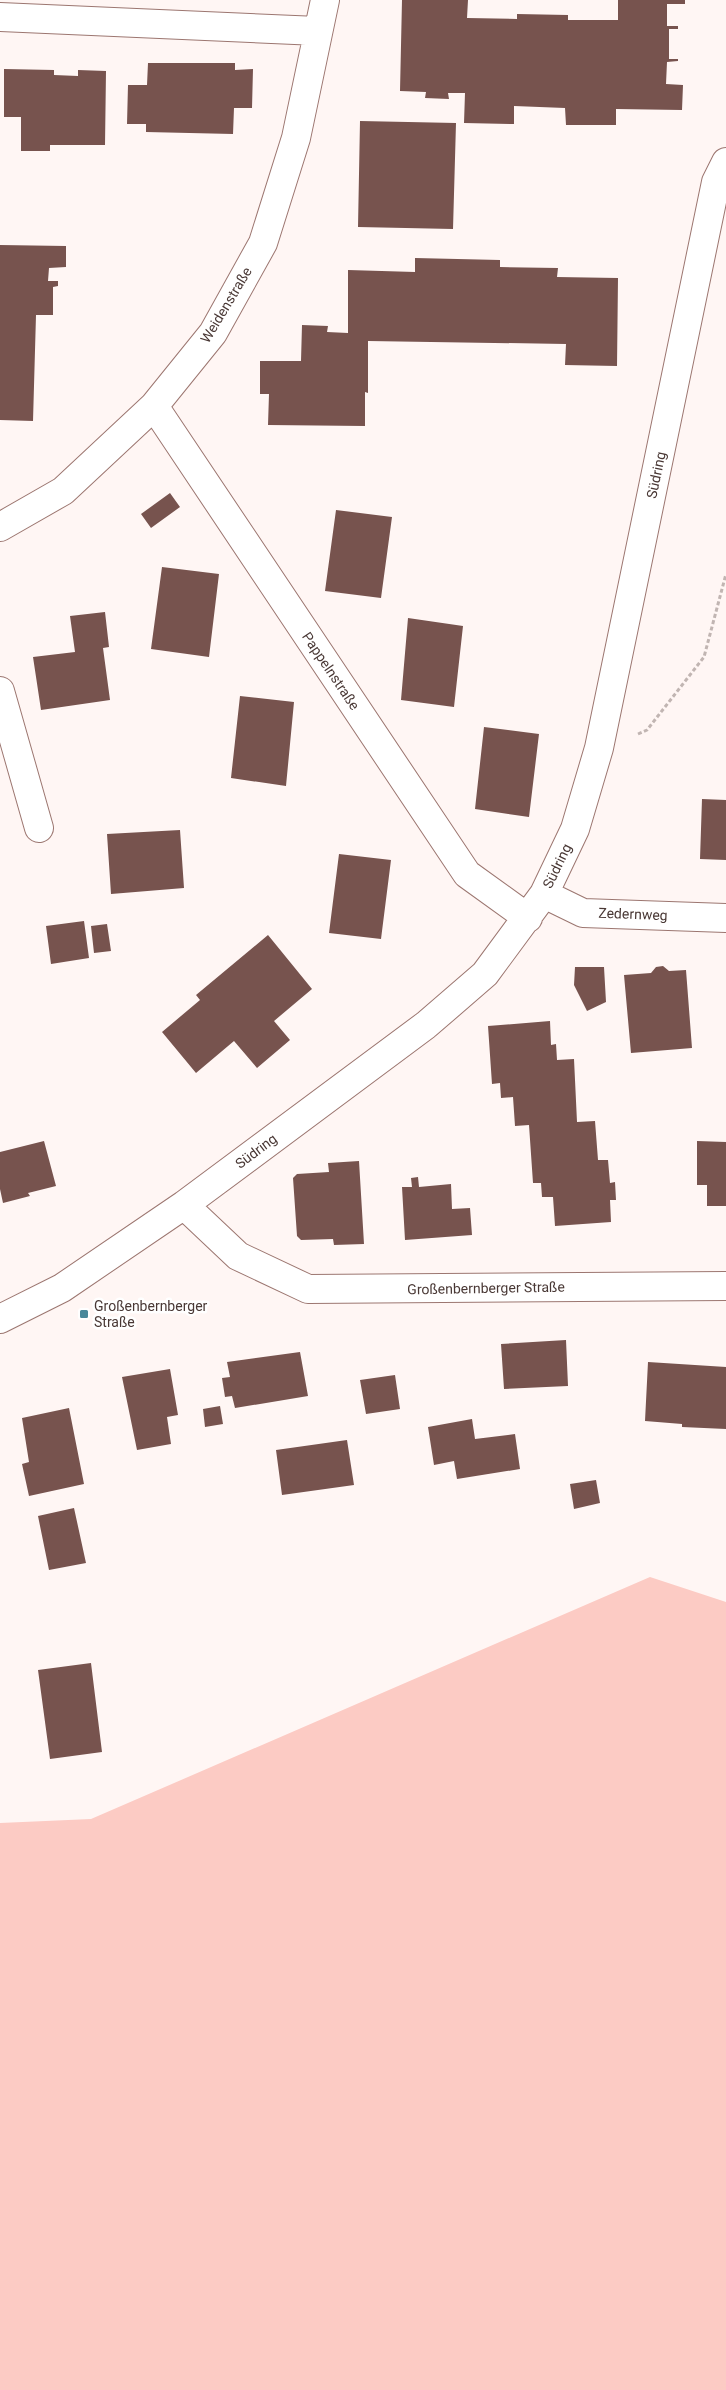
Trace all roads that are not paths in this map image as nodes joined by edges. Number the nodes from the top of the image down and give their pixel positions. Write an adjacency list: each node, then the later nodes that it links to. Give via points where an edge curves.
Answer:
1 (325, 0): 3 (street, Weidenstraße)
2 (0, 17): 3 (street)
3 (318, 31): 5 (street, Weidenstraße, via 296,138 263,242 213,333)
4 (726, 162): 9 (street, Südring, via 716,182 599,748 575,829)
5 (154, 406): 6 (street, Weidenstraße, via 63,491); 10 (street, Pappelnstraße, via 467,874)
6 (0, 527)
7 (0, 691): 8 (street)
8 (39, 828)
9 (544, 894): 10 (street, Südring); 11 (street, Zedernweg, via 583,912)
10 (528, 918): 12 (street, Südring, via 485,974 426,1025)
11 (726, 918)
12 (184, 1205): 13 (street, Großenbernberger Straße, via 238,1256 308,1289); 14 (street, Südring, via 62,1288)
13 (726, 1286)
14 (0, 1319)

